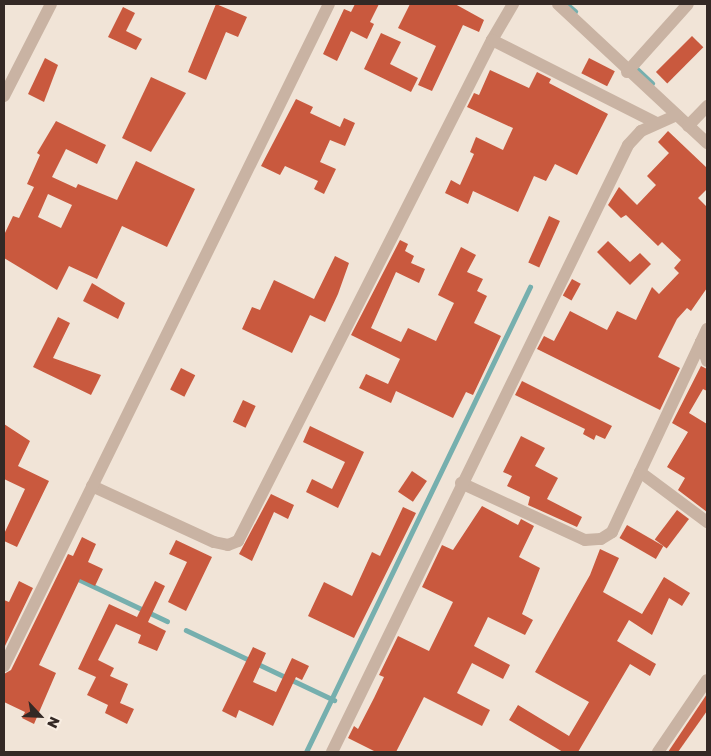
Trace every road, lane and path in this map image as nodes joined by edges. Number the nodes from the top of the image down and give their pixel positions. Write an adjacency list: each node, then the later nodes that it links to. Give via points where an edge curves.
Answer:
1 (51, 4): 8 (street)
2 (329, 4): 19 (street)
3 (513, 4): 6 (street)
4 (558, 4): 7 (street)
5 (688, 4): 7 (street)
6 (492, 40): 11 (street); 19 (street, via 238,541 228,546 214,542)
7 (628, 72): 10 (street)
8 (4, 96)
9 (707, 106): 12 (street)
10 (677, 115): 11 (street); 12 (street)
11 (656, 123): 18 (street, via 628,145)
12 (688, 126): 13 (street)
13 (707, 143)
14 (707, 329): 15 (street)
15 (701, 342): 16 (street); 17 (street)
16 (707, 360)
17 (640, 472): 18 (street, via 612,532 601,539 585,540); 20 (street)
18 (462, 483): 23 (street)
19 (92, 486): 21 (street)
20 (707, 522)
21 (4, 666)
22 (707, 680): 24 (street)
23 (332, 752)
24 (658, 752)

